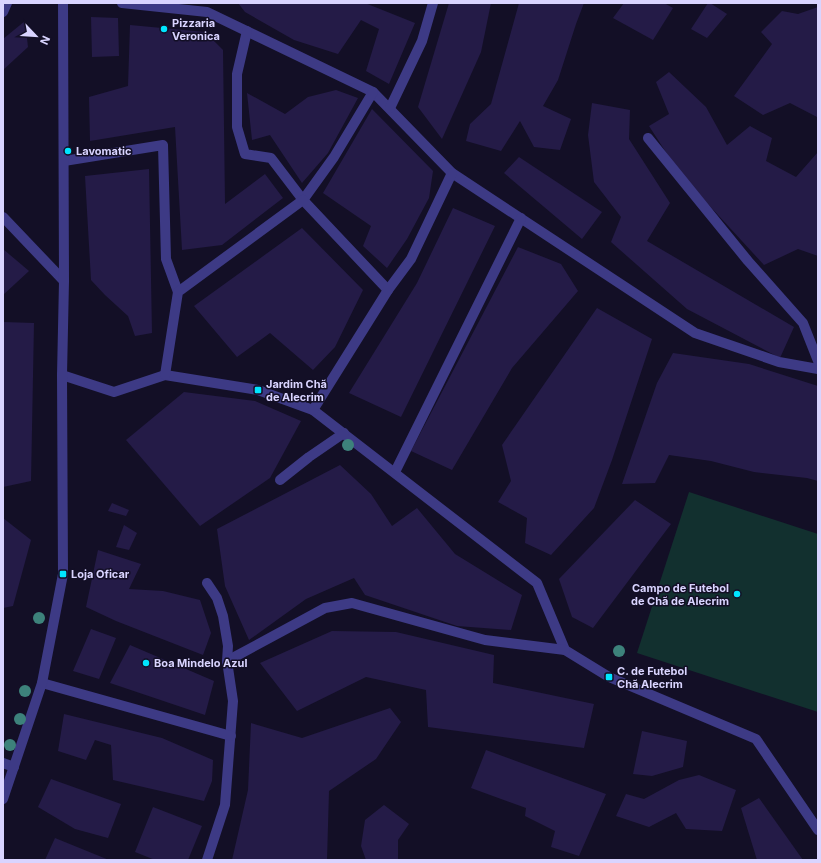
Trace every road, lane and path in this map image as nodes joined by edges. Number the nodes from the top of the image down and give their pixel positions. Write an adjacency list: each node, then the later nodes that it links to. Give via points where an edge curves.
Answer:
1 (7, 3): 6 (street)
2 (63, 3): 11 (street)
3 (122, 3): 5 (street)
4 (433, 3): 9 (street, via 422,41)
5 (135, 4): 7 (street, via 207,12)
6 (3, 12)
7 (247, 31): 8 (street); 13 (street, via 237,74 237,127 245,154 271,158)
8 (374, 92): 9 (street); 13 (street, via 334,157)
9 (390, 108): 12 (street)
10 (648, 138): 19 (street, via 803,323)
11 (64, 161): 16 (street); 18 (street, via 163,145 166,259)
12 (452, 173): 15 (street); 17 (street, via 411,259)
13 (303, 200): 17 (street); 18 (street)
14 (3, 217): 16 (street)
15 (521, 218): 20 (street, via 695,333 779,362); 25 (street)
16 (64, 281): 21 (street)
17 (388, 290): 23 (street)
18 (178, 292): 22 (street)
19 (818, 361)
20 (818, 369)
21 (62, 375): 22 (street, via 114,392); 30 (street, via 63,574)
22 (165, 375): 23 (street, via 258,390)
23 (313, 410): 24 (street)
24 (344, 433): 25 (street); 26 (street)
25 (394, 472): 28 (street, via 537,583)
26 (280, 480)
27 (207, 582): 29 (street, via 217,598 223,616 228,646)
28 (565, 650): 29 (street, via 484,640 352,603 325,608); 35 (street, via 609,677 756,739)
29 (227, 661): 31 (street, via 233,701)
30 (42, 683): 31 (street); 33 (street)
31 (231, 736): 36 (street, via 225,805)
32 (3, 763): 33 (street)
33 (14, 767): 34 (street)
34 (3, 799)
35 (818, 830)
36 (207, 860)

